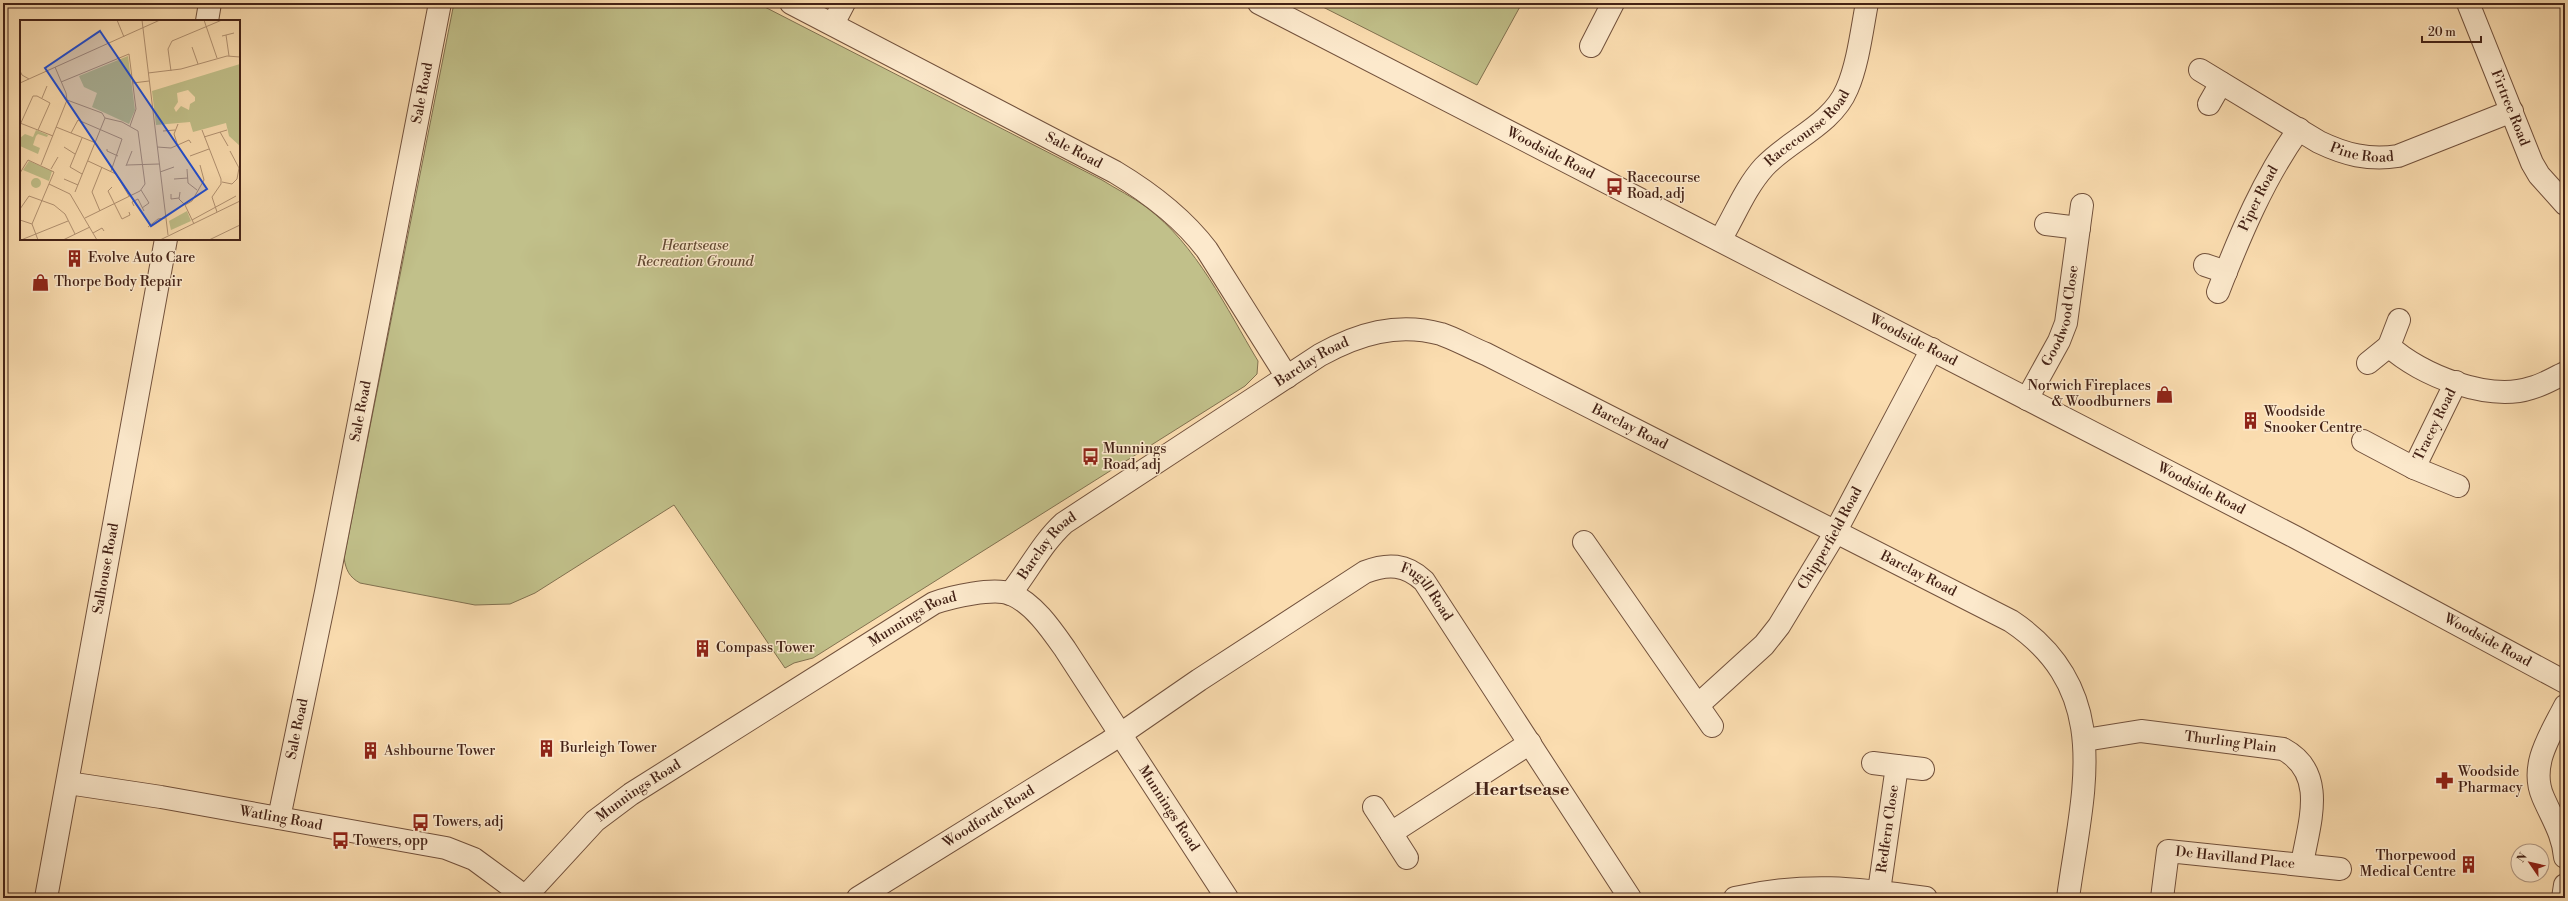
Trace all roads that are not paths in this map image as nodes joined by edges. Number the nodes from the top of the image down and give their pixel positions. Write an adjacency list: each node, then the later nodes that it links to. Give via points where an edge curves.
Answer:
1 (210, 3): 9 (street)
2 (440, 3): 52 (street, Sale Road, via 320,621)
3 (791, 3): 10 (street, Sale Road)
4 (844, 3): 10 (street)
5 (1259, 3): 22 (street, Woodside Road)
6 (1613, 3): 11 (street)
7 (1867, 3): 22 (street, Racecourse Road, via 1847,89 1836,107 1764,167 1752,182)
8 (2468, 3): 15 (street, Firtree Road)
9 (207, 20)
10 (833, 24): 31 (street, Sale Road, via 1108,168 1150,193 1192,230 1207,250)
11 (1592, 46)
12 (2200, 70): 13 (street, Pine Road)
13 (2221, 83): 14 (street); 16 (street, Pine Road)
14 (2209, 104)
15 (2512, 111): 16 (street, Pine Road, via 2398,156 2382,159 2339,152); 17 (street, Firtree Road, via 2539,175)
16 (2299, 129): 24 (street, Piper Road, via 2268,178)
17 (2565, 204)
18 (2082, 205): 20 (street, Goodwood Close)
19 (2046, 224): 20 (street)
20 (2079, 228): 33 (street, Goodwood Close, via 2066,323)
21 (166, 240): 50 (street, Salhouse Road)
22 (1720, 240): 28 (street, Woodside Road)
23 (2205, 264): 24 (street)
24 (2226, 272): 25 (street, Piper Road)
25 (2218, 292)
26 (2399, 320): 27 (street)
27 (2389, 346): 29 (street); 32 (street, Tracey Road, via 2401,357 2430,373)
28 (1932, 349): 33 (street, Woodside Road); 37 (street, Chipperfield Road)
29 (2368, 363)
30 (2565, 373): 32 (street, Tracey Road, via 2531,388 2505,393 2473,388)
31 (1287, 377): 37 (street, Barclay Road, via 1352,338 1404,328 1441,334 1486,354); 39 (street, Barclay Road, via 1064,522 1041,548)
32 (2456, 382): 35 (street, Tracey Road)
33 (2027, 399): 40 (street, Woodside Road, via 2295,537)
34 (2363, 441): 35 (street, Tracey Road)
35 (2414, 468): 36 (street, Tracey Road)
36 (2458, 486)
37 (1835, 532): 41 (street, Chipperfield Road, via 1779,626 1764,645); 45 (street, Barclay Road, via 2011,621 2028,633 2046,649 2063,671 2078,704)
38 (1584, 542): 41 (street)
39 (1010, 594): 44 (street, Munnings Road, via 1047,625); 60 (street, Munnings Road, via 960,595 928,607 605,812)
40 (2565, 682)
41 (1698, 706): 43 (street)
42 (2565, 706): 54 (street, via 2544,747 2539,762 2538,778 2542,796 2559,829)
43 (1712, 726)
44 (1119, 734): 46 (street, Fugill Road, via 1365,572 1380,566 1392,566 1404,568 1424,581); 62 (street, Woodforde Road); 63 (street, Munnings Road)
45 (2085, 740): 56 (street, Thurling Plain, via 2141,731 2283,749 2295,755 2306,768 2311,783 2312,803); 67 (street, Barclay Road, via 2082,788)
46 (1530, 742): 53 (street); 64 (street, Fugill Road)
47 (1873, 763): 48 (street, Redfern Close)
48 (1897, 766): 49 (street, Redfern Close); 59 (street, Redfern Close)
49 (1923, 769)
50 (68, 783): 52 (street, Watling Road); 61 (street, Salhouse Road)
51 (1374, 807): 53 (street)
52 (279, 818): 60 (street, Watling Road, via 446,848 474,859)
53 (1391, 833): 55 (street)
54 (2565, 857)
55 (1407, 858)
56 (2302, 864): 57 (street); 68 (street, De Havilland Place, via 2168,851)
57 (2340, 869)
58 (2565, 885): 69 (street)
59 (1879, 891): 65 (street, via 1813,886 1770,890); 66 (street)
60 (527, 897)
61 (46, 898)
62 (858, 898)
63 (1227, 898)
64 (1630, 898)
65 (1735, 898)
66 (1926, 898)
67 (2068, 898)
68 (2162, 898)
69 (2563, 898)

